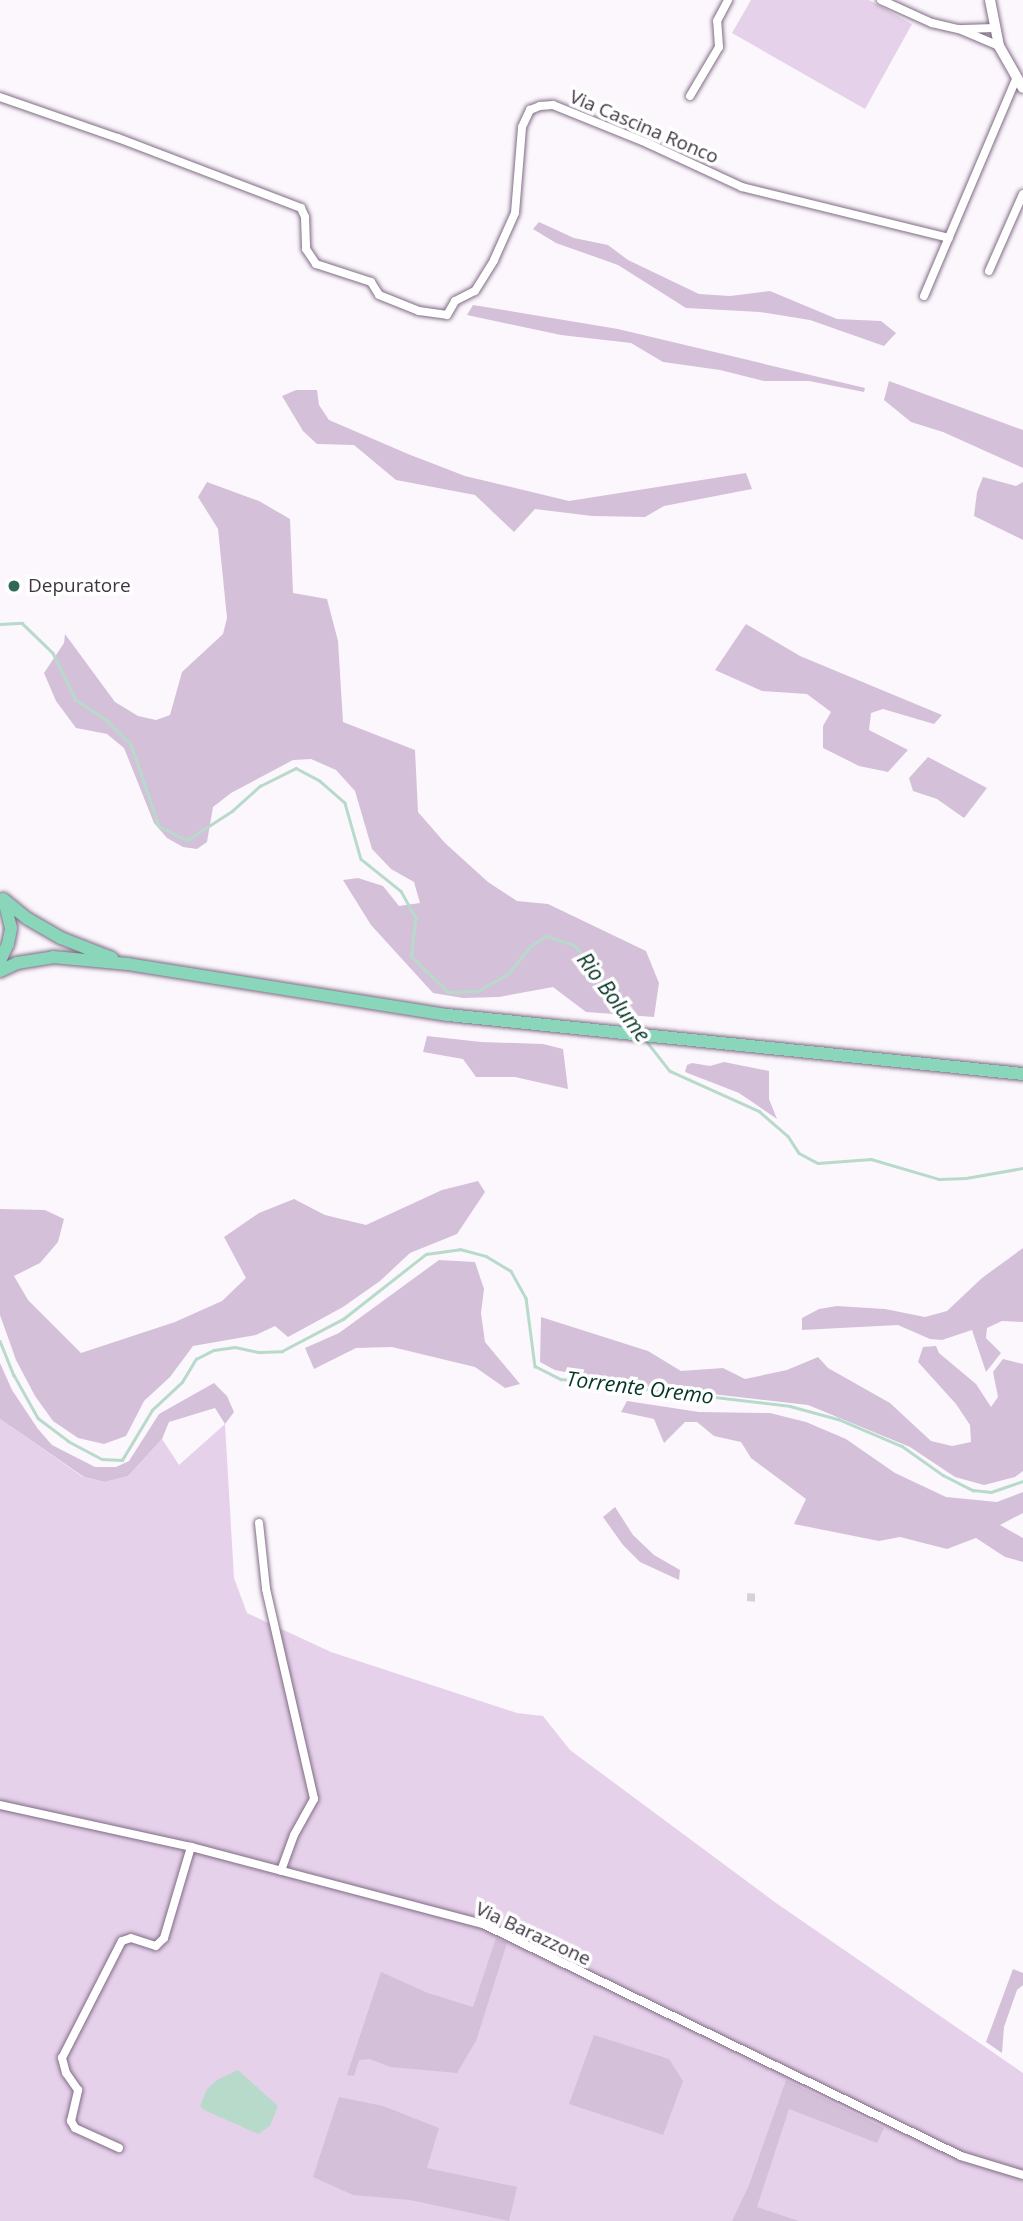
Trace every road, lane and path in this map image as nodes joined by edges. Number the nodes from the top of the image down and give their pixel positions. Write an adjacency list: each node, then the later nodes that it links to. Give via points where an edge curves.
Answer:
1 (728, 0): 9 (street, via 717,21 719,47)
2 (881, 0): 5 (street, via 932,23)
3 (990, 0): 4 (street)
4 (995, 28): 5 (street); 6 (street)
5 (960, 29): 6 (street)
6 (999, 46): 7 (street)
7 (1016, 79): 8 (street); 12 (street)
8 (1023, 88)
9 (690, 96)
10 (0, 97): 12 (street, Via Cascina Ronco, via 300,208 306,217 306,250 316,264 371,282 379,295 438,314 447,315 455,300 475,290 494,260 515,214 522,127 530,110 540,106 553,105 742,187)
11 (1023, 194): 13 (street)
12 (949, 238): 14 (street)
13 (989, 271)
14 (924, 296)
15 (2, 896): 16 (main road, via 11,928); 17 (main road, via 28,919 61,938)
16 (0, 961)
17 (128, 964): 18 (main road, via 54,957); 19 (main road, via 448,1015)
18 (0, 971)
19 (1023, 1074)
20 (259, 1523): 23 (street, via 266,1589 314,1799)
21 (0, 1805): 22 (street, Via Barazzone)
22 (191, 1847): 23 (street, Via Barazzone); 24 (street, via 164,1938 156,1946 131,1938 122,1941 62,2058 78,2090 71,2121 75,2128)
23 (281, 1871): 25 (street, Via Barazzone, via 483,1924 961,2156)
24 (119, 2148)
25 (1023, 2175)

